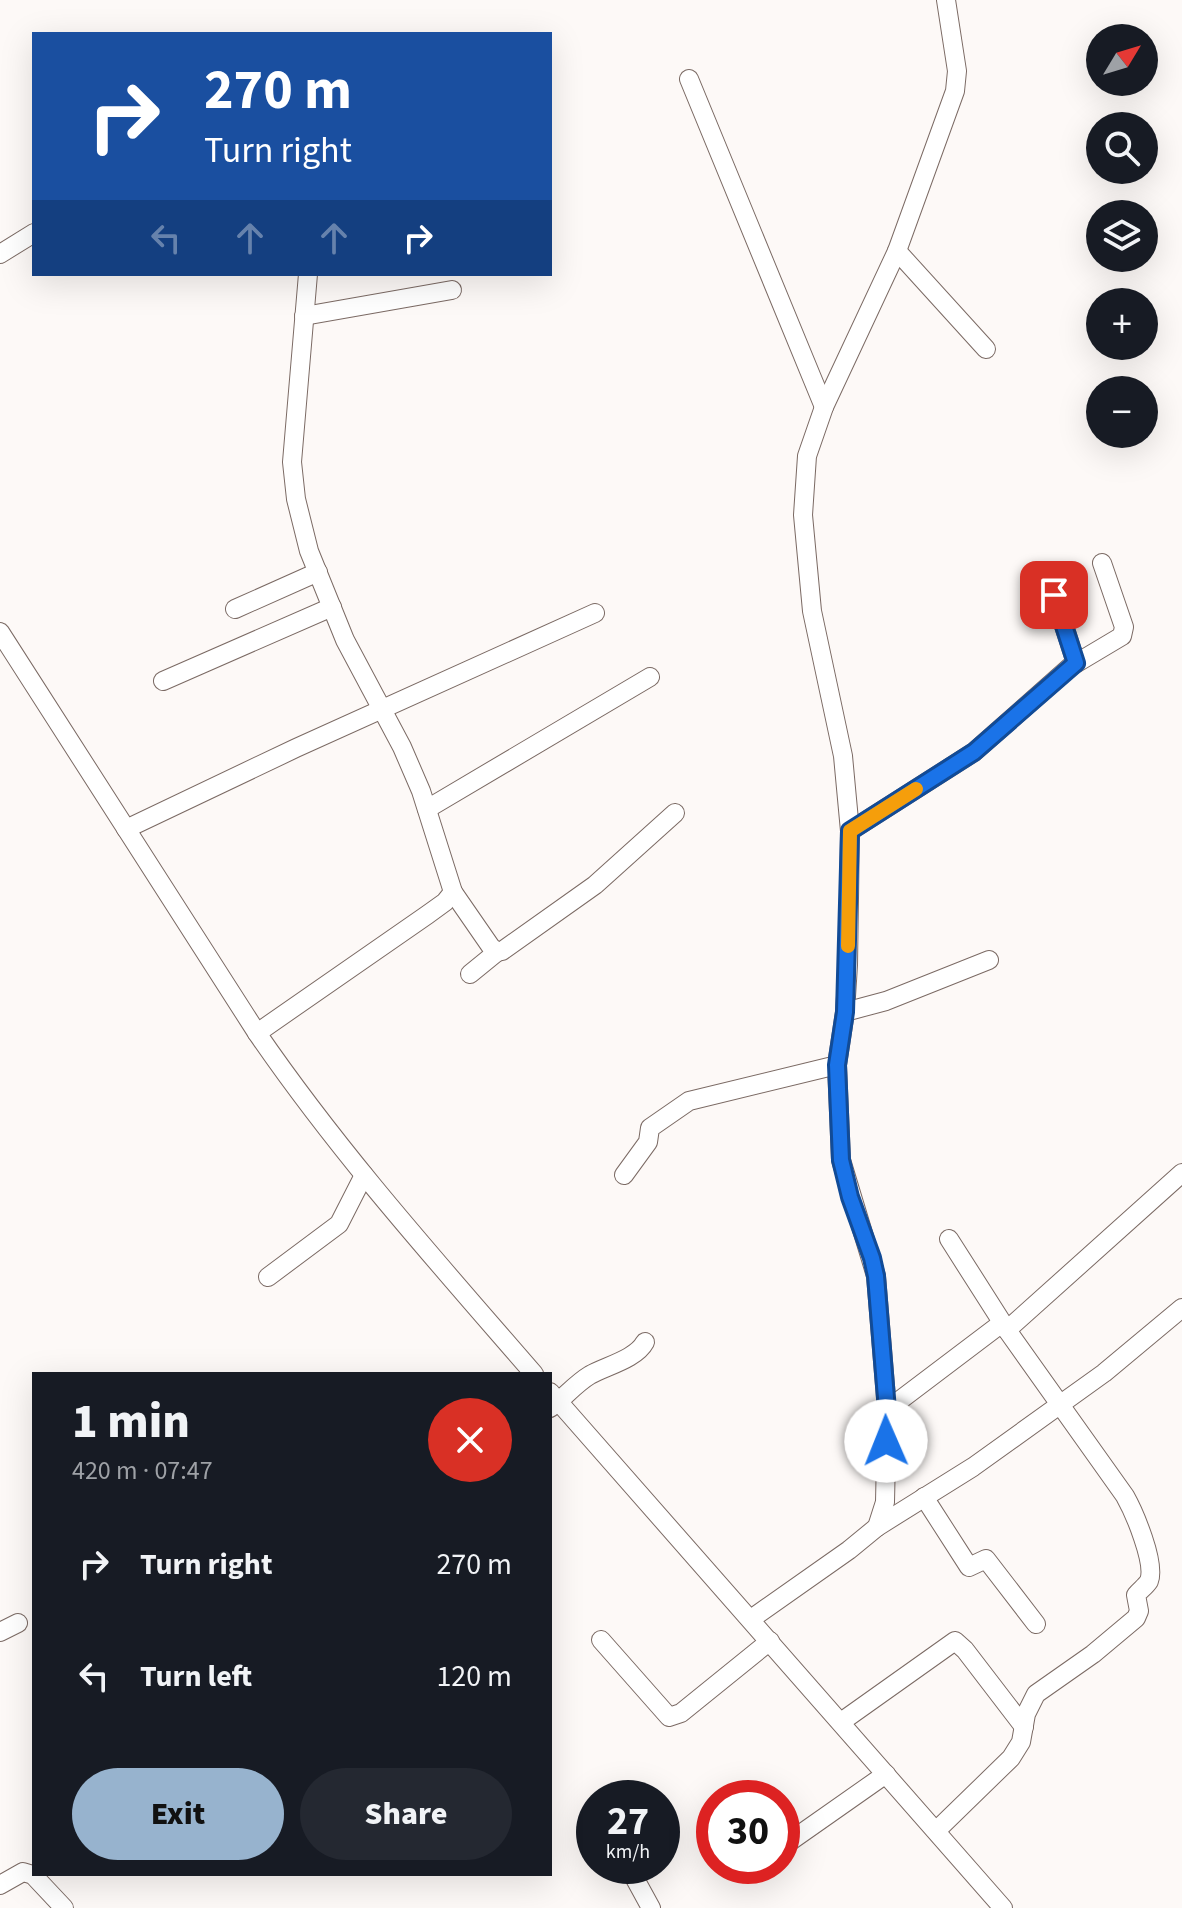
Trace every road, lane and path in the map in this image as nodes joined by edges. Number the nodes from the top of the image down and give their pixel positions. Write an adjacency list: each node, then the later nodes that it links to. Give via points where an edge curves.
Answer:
1 (946, 0): 4 (street, via 955,91)
2 (689, 79): 10 (street)
3 (32, 234): 5 (street)
4 (897, 251): 9 (street); 10 (street)
5 (1, 253)
6 (308, 276): 8 (street)
7 (452, 290): 8 (street)
8 (304, 316): 12 (street, via 292,462 296,499)
9 (986, 349)
10 (824, 407): 25 (street, via 807,456 803,515 812,611 843,756)
11 (1102, 563): 18 (street, via 1124,632)
12 (318, 572): 14 (street); 15 (street)
13 (1054, 595): 18 (street)
14 (332, 607): 20 (street); 21 (street)
15 (235, 609)
16 (595, 613): 21 (street)
17 (0, 632): 24 (street)
18 (1076, 663): 25 (street, via 974,752)
19 (650, 677): 22 (street)
20 (163, 681)
21 (382, 710): 22 (street); 24 (street)
22 (427, 809): 26 (street)
23 (675, 813): 27 (street, via 595,885)
24 (126, 829): 31 (street)
25 (850, 831): 30 (street)
26 (453, 892): 27 (street); 31 (street)
27 (497, 952): 29 (street)
28 (989, 960): 30 (street)
29 (470, 974)
30 (845, 1012): 32 (street)
31 (257, 1033): 34 (street)
32 (837, 1065): 35 (street, via 689,1101 650,1128 648,1142); 44 (street, via 841,1160 876,1276)
33 (1182, 1173): 39 (street)
34 (364, 1175): 37 (street, via 339,1224); 41 (street)
35 (624, 1175)
36 (949, 1239): 39 (street)
37 (268, 1277)
38 (1182, 1308): 43 (street)
39 (1004, 1326): 43 (street); 44 (street)
40 (645, 1342): 42 (street)
41 (532, 1372)
42 (553, 1401): 47 (street)
43 (1059, 1405): 45 (street); 54 (street, via 1139,1522 1150,1578 1136,1595 1136,1618 1036,1694)
44 (887, 1410): 46 (street, via 885,1502)
45 (924, 1497): 46 (street); 49 (street, via 969,1567 986,1559)
46 (877, 1527): 47 (street)
47 (751, 1619): 52 (street)
48 (18, 1623): 50 (street)
49 (1036, 1624)
50 (0, 1632)
51 (601, 1640): 52 (street, via 669,1717 681,1713)
52 (770, 1641): 53 (street)
53 (841, 1722): 54 (street, via 955,1641); 55 (street)
54 (1024, 1727): 56 (street, via 1011,1758)
55 (886, 1774): 56 (street); 57 (street)
56 (937, 1830): 64 (street)
57 (800, 1834)
58 (32, 1875): 61 (street, via 23,1872)
59 (34, 1876): 62 (street)
60 (638, 1884): 63 (street)
61 (0, 1885)
62 (64, 1908)
63 (651, 1908)
64 (1003, 1908)

